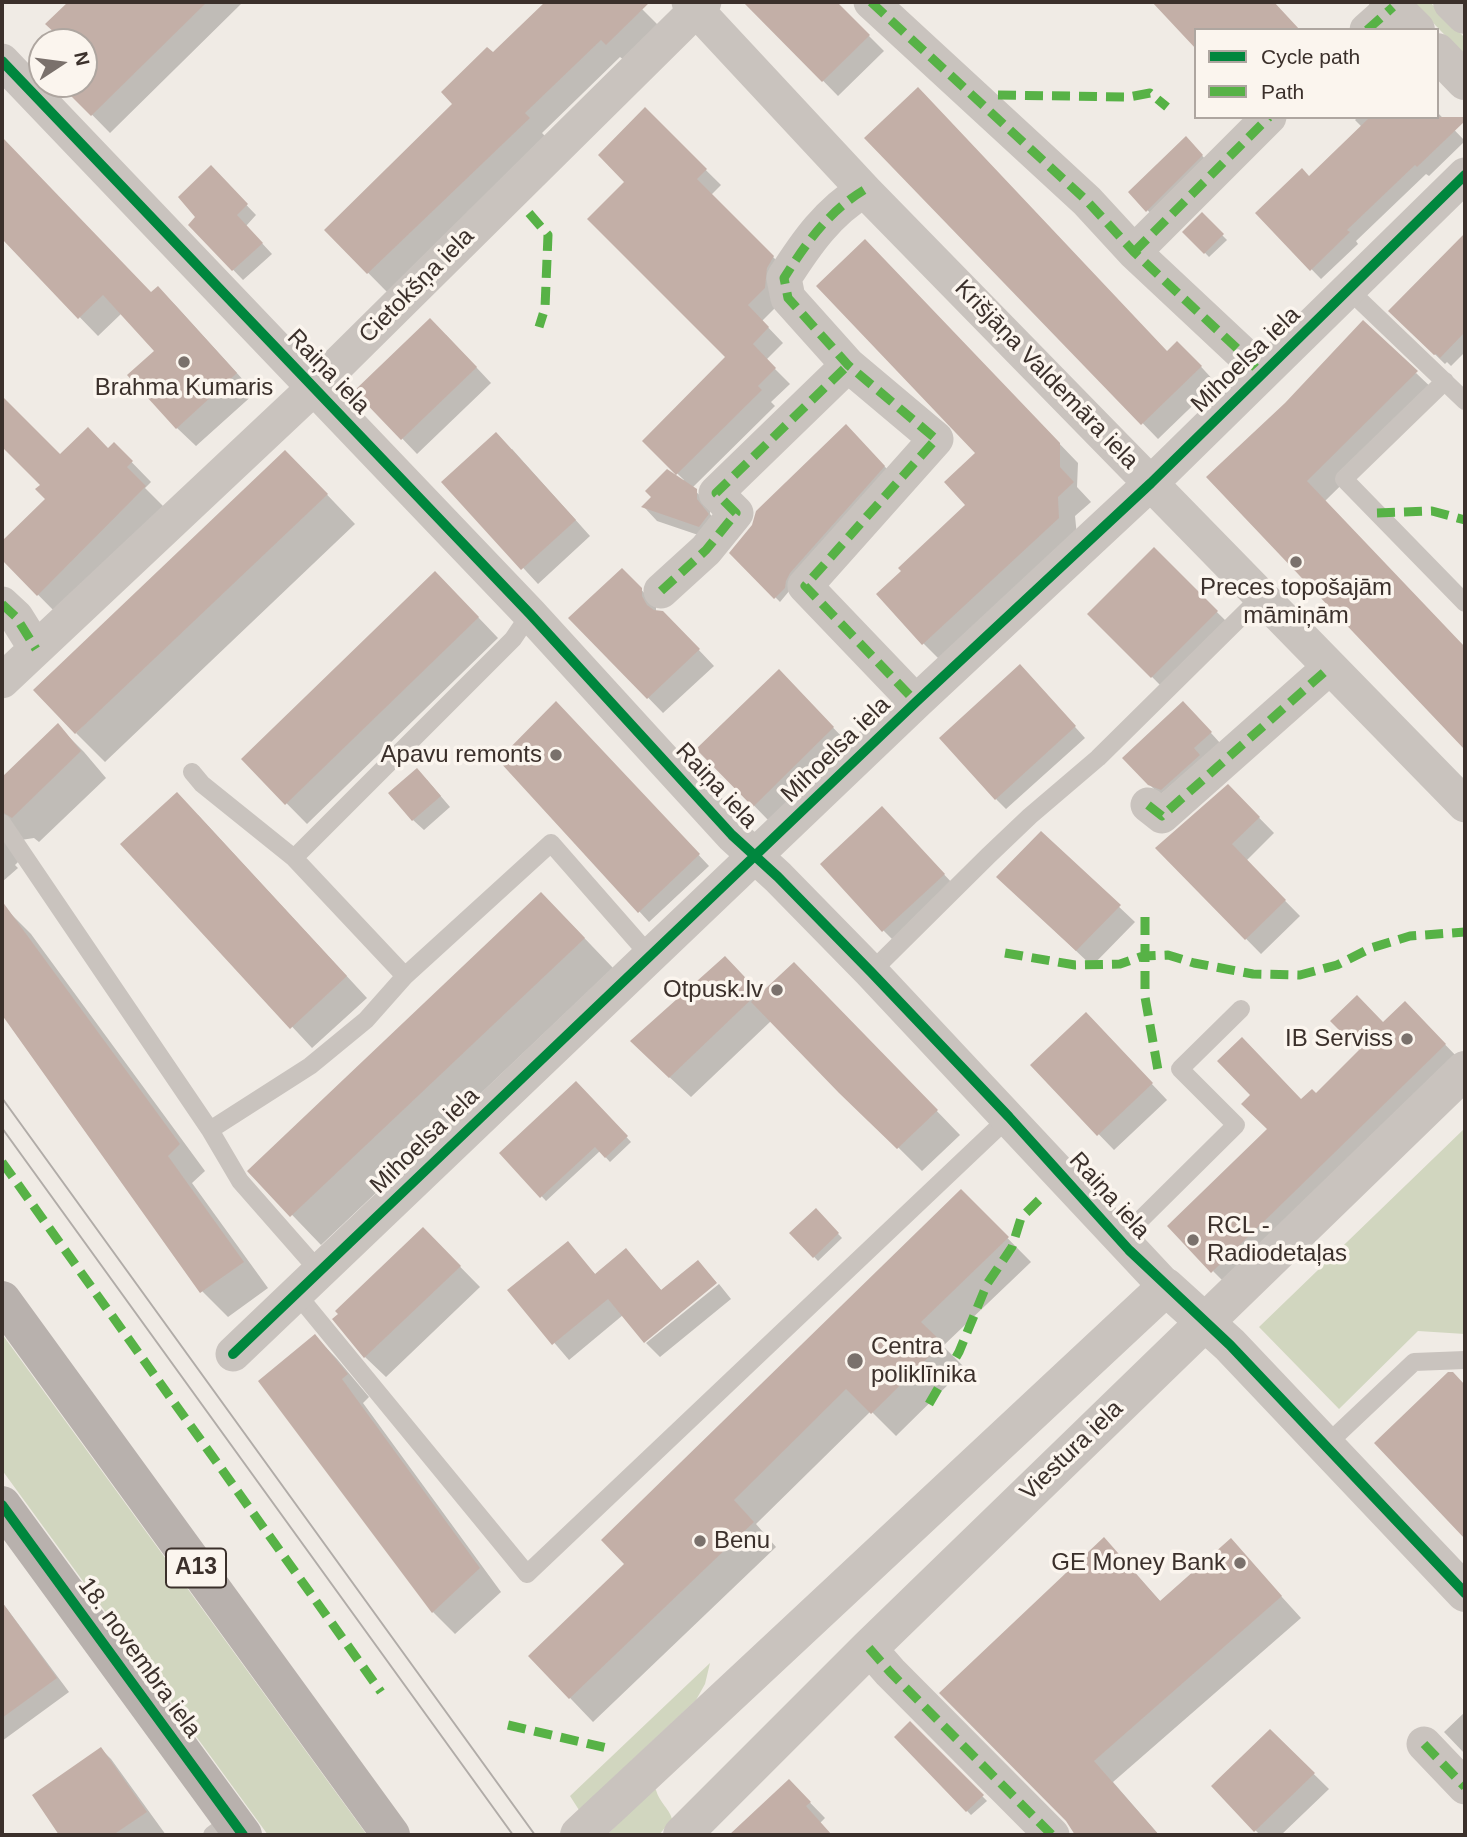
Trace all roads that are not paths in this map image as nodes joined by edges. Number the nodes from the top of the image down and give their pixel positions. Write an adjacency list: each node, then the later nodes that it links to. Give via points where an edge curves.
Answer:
1 (870, 2): 11 (street, via 1087,201)
2 (1452, 2): 4 (street)
3 (697, 4): 10 (street, Krišjāņa Valdemāra iela); 16 (street, Cietokšņa iela)
4 (1465, 15)
5 (1439, 54): 7 (street)
6 (2, 61): 16 (street, Raiņa iela)
7 (1465, 81)
8 (1267, 119): 11 (street)
9 (1465, 175): 12 (street, Mihoelsa iela)
10 (864, 190): 13 (street, via 842,204 784,278 788,298); 18 (street, Krišjāņa Valdemāra iela)
11 (1134, 252): 14 (street)
12 (1348, 289): 14 (street, Mihoelsa iela); 15 (lane)
13 (848, 365): 19 (street, via 716,493 736,513 706,550); 27 (street, via 936,439 805,586)
14 (1261, 374): 18 (street, Mihoelsa iela)
15 (1444, 381): 17 (lane); 21 (lane, via 1344,479)
16 (314, 388): 23 (street, Raiņa iela); 24 (street, Cietokšņa iela)
17 (1465, 401)
18 (1151, 482): 20 (street, Krišjāņa Valdemāra iela); 27 (street, Mihoelsa iela)
19 (661, 591)
20 (1261, 597): 25 (street, Krišjāņa Valdemāra iela); 35 (lane)
21 (1465, 603)
22 (2, 604): 24 (street)
23 (530, 614): 32 (street, Raiņa iela); 33 (lane, via 513,639)
24 (36, 649): 26 (street, Cietokšņa iela)
25 (1330, 667): 29 (street, via 1162,816); 30 (street, Krišjāņa Valdemāra iela)
26 (2, 681)
27 (916, 702): 32 (street, Mihoelsa iela)
28 (192, 772): 33 (lane)
29 (1148, 805)
30 (1465, 805)
31 (2, 823): 40 (lane)
32 (755, 856): 34 (street, Mihoelsa iela); 35 (street, Raiņa iela)
33 (294, 858): 36 (lane)
34 (650, 956): 36 (lane, via 551,843); 42 (street, Mihoelsa iela)
35 (871, 972): 39 (street, Raiņa iela)
36 (405, 976): 40 (lane, via 366,1020 310,1066)
37 (1241, 1009): 41 (lane, via 1180,1069 1236,1125)
38 (1465, 1070): 45 (street, Viestura iela)
39 (1009, 1117): 41 (street, Raiņa iela); 42 (lane, via 527,1574 327,1328)
40 (210, 1130): 42 (lane)
41 (1120, 1240): 43 (street, Raiņa iela)
42 (308, 1282): 46 (street, Mihoelsa iela)
43 (1166, 1287): 45 (street, Raiņa iela); 56 (street)
44 (2, 1300): 55 (main road, A13)
45 (1206, 1323): 48 (street, Raiņa iela); 51 (street, Viestura iela)
46 (233, 1353)
47 (1465, 1360): 48 (lane, via 1414,1362)
48 (1325, 1446): 50 (street, Raiņa iela)
49 (2, 1506): 54 (main road, 18. novembra iela)
50 (1465, 1594)
51 (869, 1648): 57 (street, Viestura iela); 58 (street)
52 (1424, 1744): 53 (street)
53 (1465, 1787)
54 (229, 1830)
55 (391, 1835)
56 (579, 1835)
57 (682, 1835)
58 (1052, 1835)

